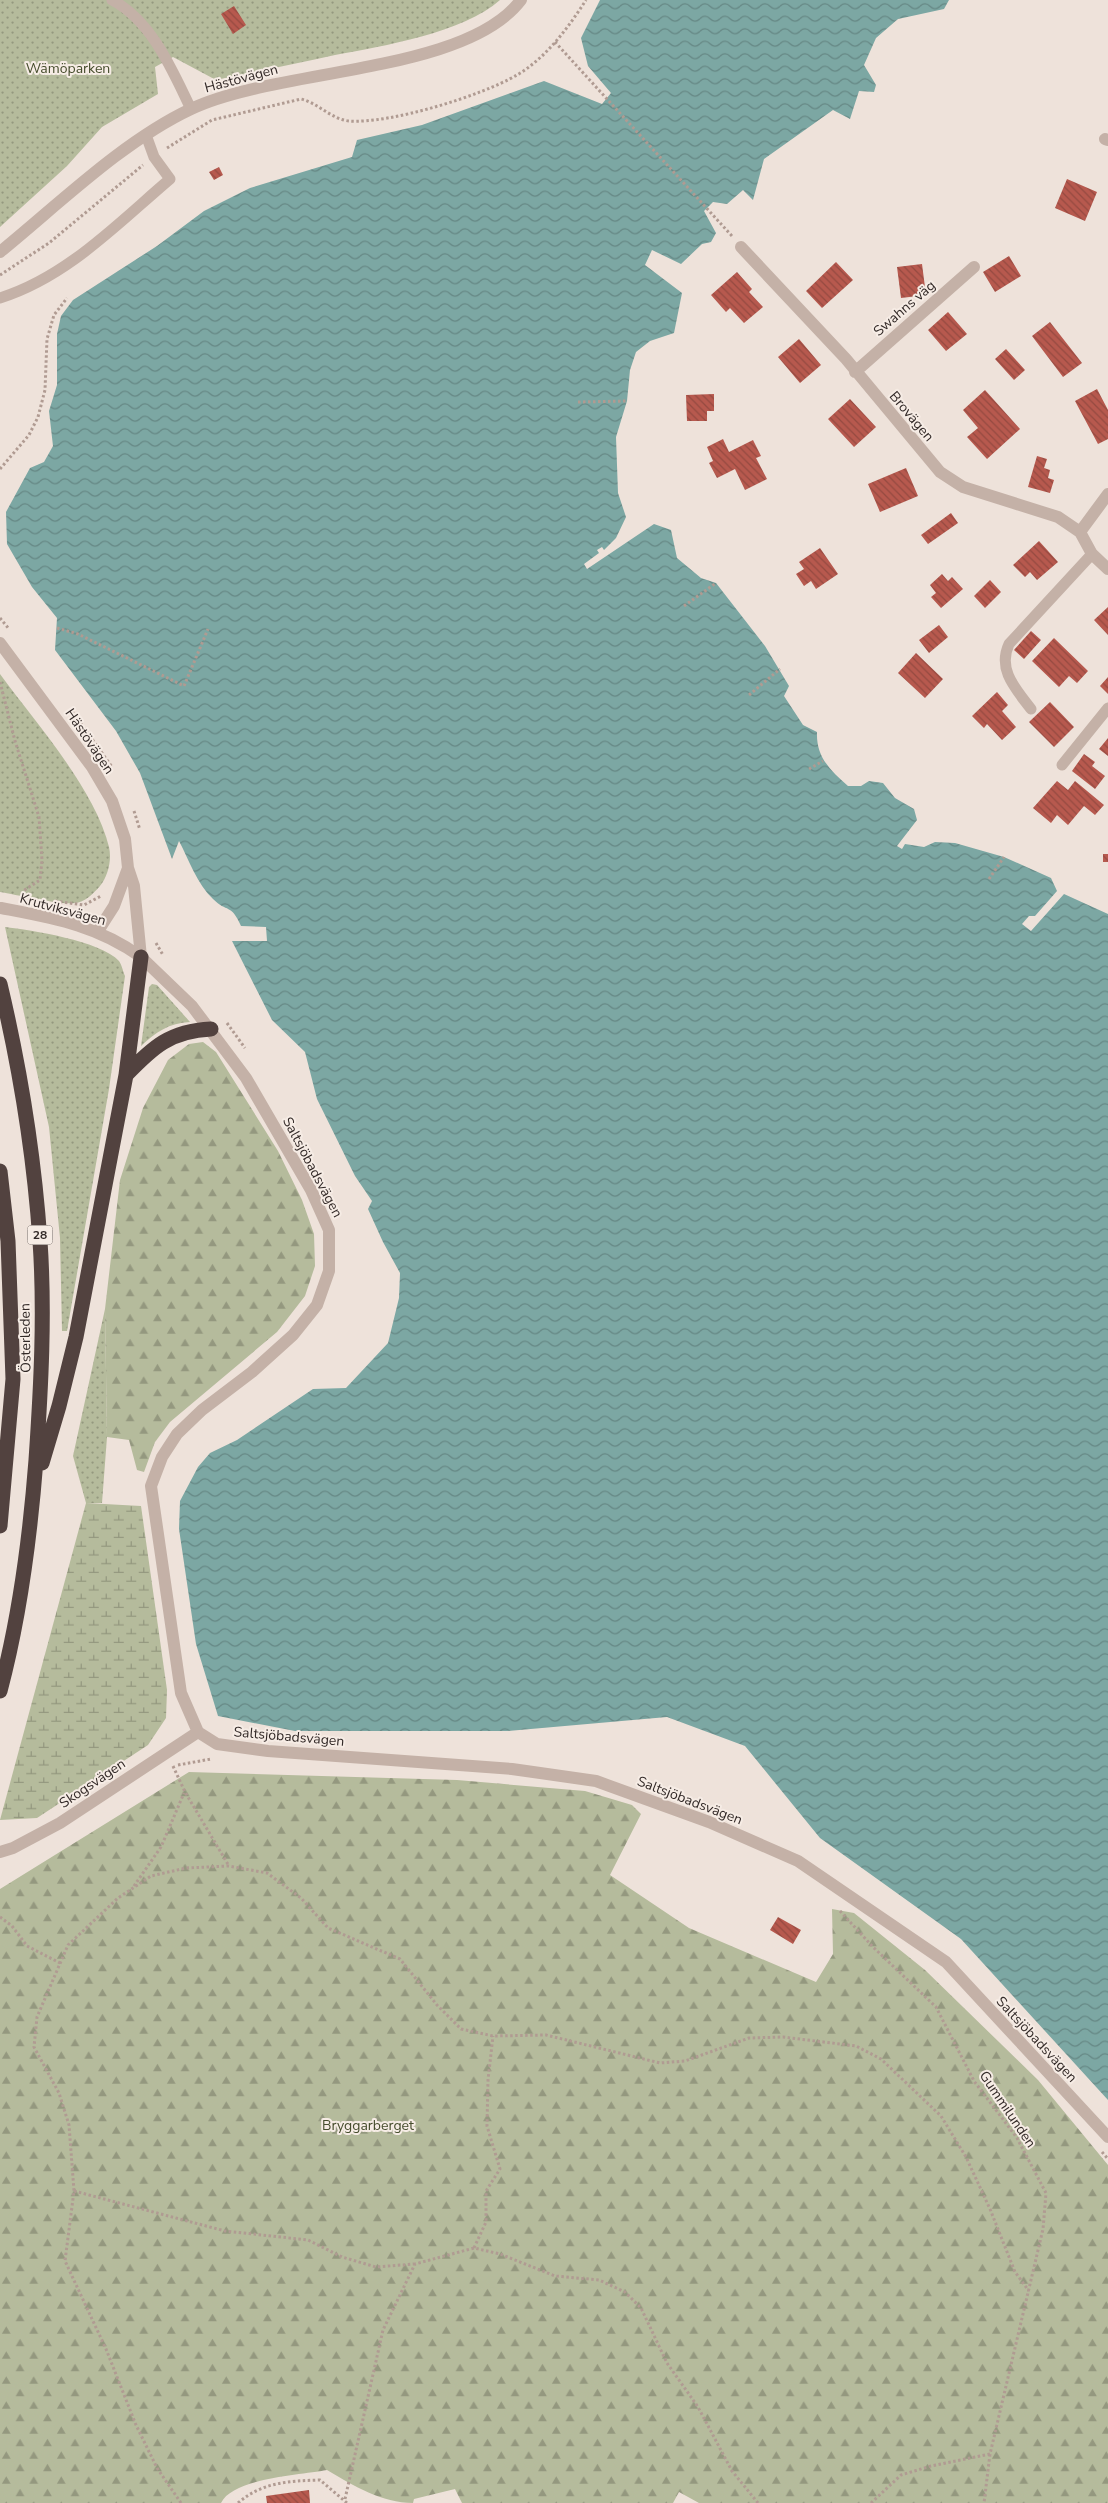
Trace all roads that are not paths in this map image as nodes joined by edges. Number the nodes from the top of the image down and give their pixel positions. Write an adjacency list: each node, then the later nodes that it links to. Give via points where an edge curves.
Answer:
1 (112, 0): 3 (lane, via 147,30)
2 (521, 0): 3 (street, Hästövägen, via 502,18 453,45 414,57 261,86)
3 (192, 109): 4 (street, Hästövägen)
4 (146, 135): 6 (street, Hästövägen); 8 (lane, via 154,157 170,180 72,262 41,282)
5 (741, 247): 9 (street, Brovägen, via 846,359)
6 (0, 252)
7 (974, 267): 9 (street, Swahns väg)
8 (0, 298)
9 (854, 372): 11 (street, Brovägen, via 940,472 963,487 1058,516)
10 (1108, 494): 11 (street)
11 (1080, 532): 12 (street, Brovägen)
12 (1092, 554): 13 (street, Brovägen); 16 (lane, via 1009,644 1004,655 1013,685)
13 (1108, 569)
14 (0, 643): 18 (street, Hästövägen, via 72,739 112,801 125,839)
15 (1108, 708): 17 (lane)
16 (1031, 709)
17 (1062, 765)
18 (128, 868): 20 (street, Hästövägen, via 114,906); 21 (street, Hästövägen, via 134,886)
19 (0, 908): 20 (street, Krutviksvägen)
20 (98, 931): 21 (street, Krutviksvägen)
21 (141, 958): 23 (street, Saltsjöbadsvägen, via 192,1006); 24 (highway)
22 (0, 984): 26 (highway, Österleden / 28, via 28,1129 40,1242 42,1377)
23 (211, 1030): 24 (highway, via 191,1030 161,1042); 29 (street, Saltsjöbadsvägen, via 246,1078 311,1190 329,1230 329,1271 317,1305 292,1335 177,1434 162,1457 151,1486 180,1693)
24 (126, 1075): 26 (highway, via 76,1338)
25 (0, 1171): 27 (highway, Österleden / 28, via 8,1241 13,1379)
26 (34, 1488): 28 (highway, Österleden / 28, via 16,1618)
27 (0, 1526)
28 (0, 1691)
29 (198, 1732): 30 (street, Skogsvägen, via 60,1823); 31 (street, Saltsjöbadsvägen, via 217,1744 268,1751 512,1769 596,1781 709,1822 783,1854 841,1889 946,1962)
30 (0, 1852)
31 (1108, 2137)

